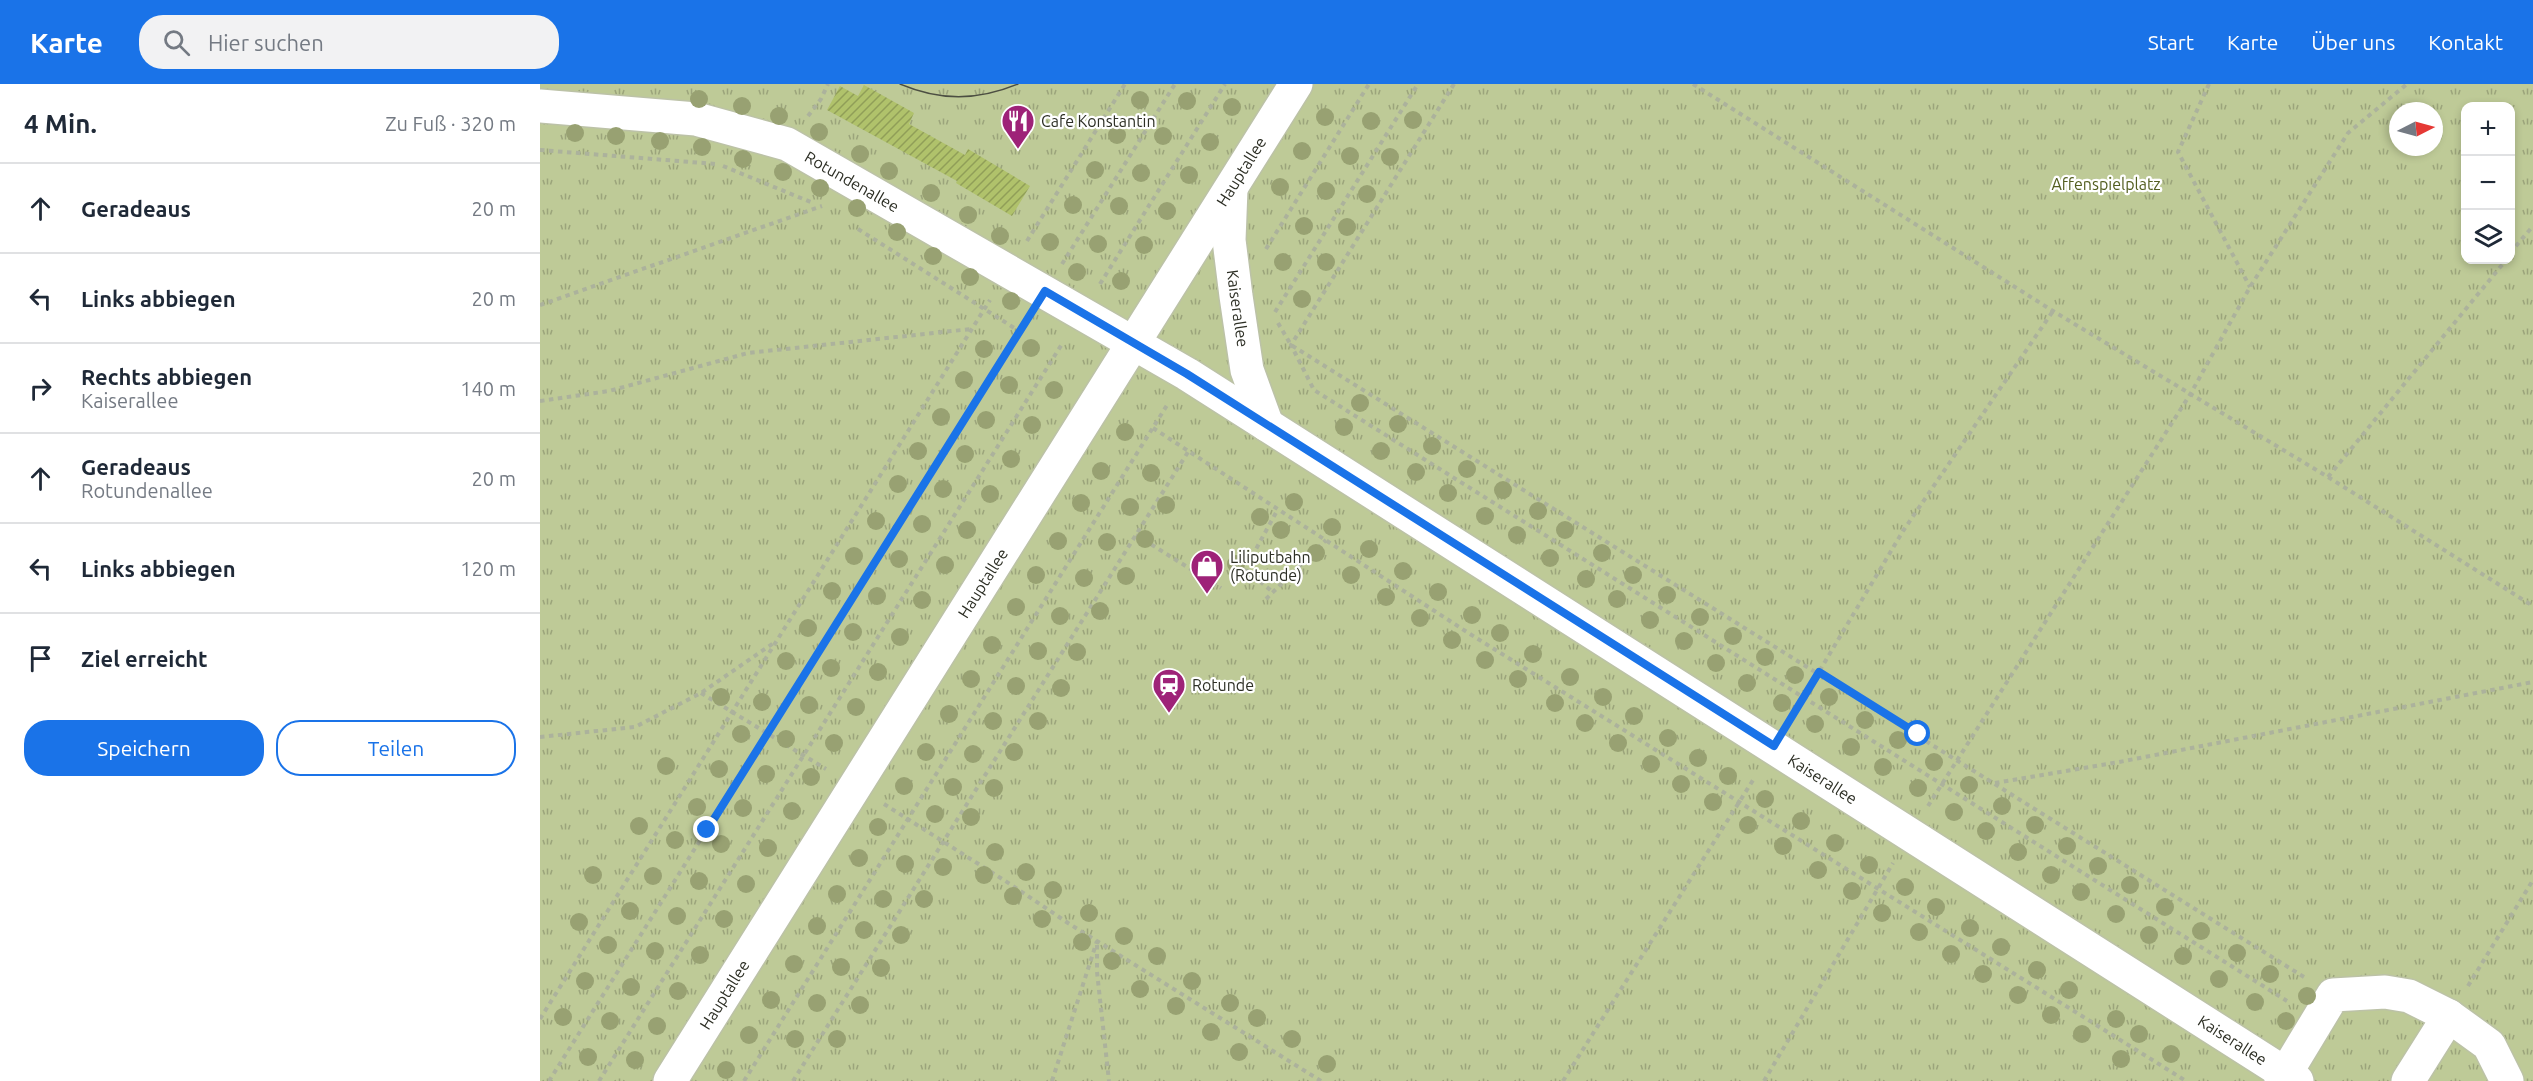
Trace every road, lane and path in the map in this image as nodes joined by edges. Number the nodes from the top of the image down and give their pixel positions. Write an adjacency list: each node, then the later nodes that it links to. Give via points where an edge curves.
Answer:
1 (1125, 84): 18 (path)
2 (1175, 84): 25 (path)
3 (1225, 84): 23 (path)
4 (1296, 84): 13 (street, Hauptallee)
5 (1369, 84): 19 (path)
6 (1418, 84): 32 (path)
7 (1454, 84): 37 (path)
8 (1693, 84): 31 (path)
9 (2209, 84): 24 (path, via 2178,152)
10 (2407, 84): 24 (path, via 2348,133)
11 (540, 106): 25 (street, Rotundenallee, via 696,119 787,144)
12 (540, 150): 14 (path, via 719,164)
13 (1231, 187): 27 (street, Kaiserallee, via 1229,240); 35 (street, Hauptallee)
14 (822, 207): 15 (path); 29 (path)
15 (832, 213)
16 (851, 225): 30 (path)
17 (2533, 226): 20 (path)
18 (1029, 237)
19 (1268, 246): 21 (path); 27 (path)
20 (2515, 249)
21 (1268, 257)
22 (2503, 264): 44 (path)
23 (1104, 278)
24 (2250, 287): 39 (path)
25 (1045, 291): 34 (path); 35 (street, Rotundenallee)
26 (993, 295): 30 (path)
27 (1236, 296): 41 (street, Kaiserallee, via 1247,370)
28 (1272, 303): 32 (path)
29 (540, 305)
30 (985, 309): 33 (path); 34 (path)
31 (2053, 311): 39 (path); 55 (path, via 1903,531)
32 (1273, 314): 37 (path)
33 (972, 329): 40 (path, via 748,353 609,391); 54 (path)
34 (1020, 331): 60 (path)
35 (1133, 343): 38 (street, Kaiserallee); 67 (street, Hauptallee)
36 (1062, 345): 63 (path)
37 (1291, 345): 55 (path); 58 (path, via 1314,390)
38 (1187, 374): 41 (street, Kaiserallee); 42 (path)
39 (2191, 393): 44 (path); 64 (path)
40 (540, 401)
41 (1267, 425): 62 (street, Kaiserallee)
42 (1153, 428): 43 (path); 69 (path)
43 (1188, 452): 45 (path); 46 (path)
44 (2328, 477): 53 (path)
45 (1278, 509): 47 (path); 48 (path)
46 (1136, 535): 50 (path); 71 (path)
47 (1326, 540): 51 (path); 68 (path)
48 (1246, 570): 49 (path); 51 (path)
49 (1239, 580)
50 (1221, 588)
51 (1274, 593): 52 (path)
52 (1266, 599)
53 (2533, 606)
54 (778, 640): 57 (path); 59 (path)
55 (1819, 672): 58 (path); 64 (path)
56 (2533, 682): 65 (path)
57 (701, 693): 59 (path); 61 (path, via 635,727)
58 (1804, 698): 62 (path); 66 (path)
59 (733, 712): 60 (path); 77 (path)
60 (768, 734): 63 (path); 79 (path)
61 (540, 737)
62 (1774, 746): 68 (path); 70 (street, Kaiserallee)
63 (804, 755): 67 (path); 80 (path)
64 (1958, 759): 65 (path); 66 (path)
65 (1995, 783): 75 (path)
66 (1942, 784): 70 (path); 75 (path)
67 (855, 787): 69 (path); 81 (street, Hauptallee)
68 (1740, 801): 73 (path); 87 (path)
69 (908, 819): 71 (path); 82 (path)
70 (1909, 836): 73 (path); 78 (street, Kaiserallee)
71 (943, 842): 74 (path); 83 (path)
72 (2533, 880): 76 (path)
73 (1877, 890): 88 (path); 89 (path)
74 (1097, 941): 84 (path); 85 (path); 86 (path)
75 (2324, 1007): 76 (street, via 2385,992 2409,996); 78 (street)
76 (2449, 1016): 90 (street); 91 (street, via 2489,1045)
77 (540, 1019)
78 (2287, 1079)
79 (549, 1081)
80 (599, 1081)
81 (670, 1081)
82 (744, 1081)
83 (793, 1081)
84 (1052, 1081)
85 (1109, 1081)
86 (1321, 1081)
87 (1563, 1081)
88 (1764, 1081)
89 (2186, 1081)
90 (2408, 1081)
91 (2507, 1081)

